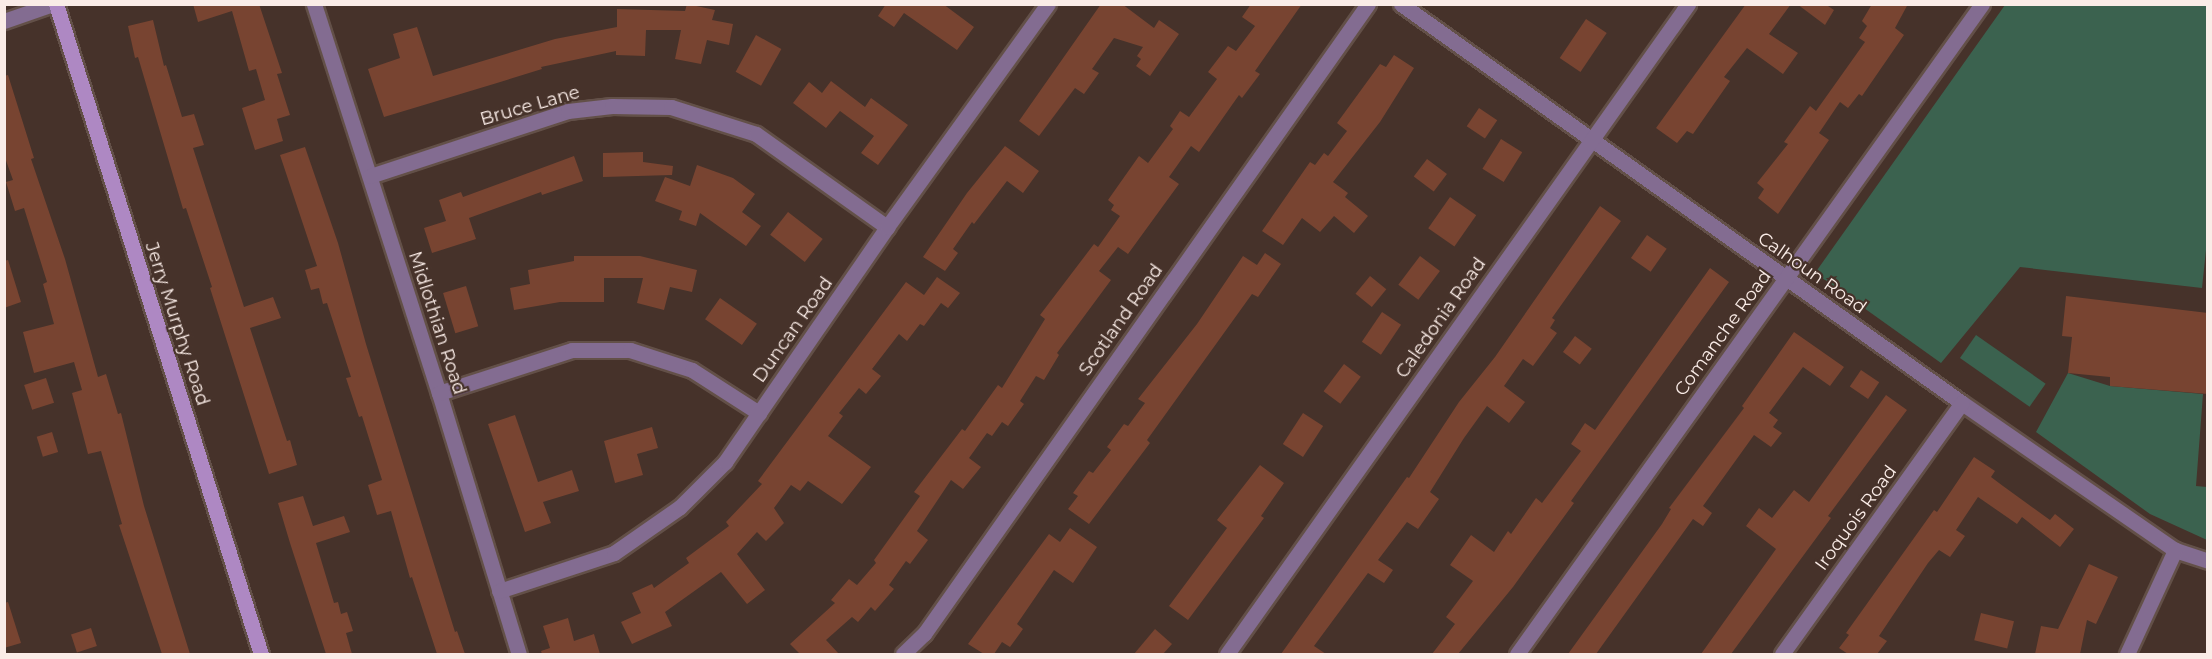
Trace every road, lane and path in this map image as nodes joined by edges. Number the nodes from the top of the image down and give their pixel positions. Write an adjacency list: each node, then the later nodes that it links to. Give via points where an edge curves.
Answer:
1 (54, 4): 8 (street); 19 (street, Jerry Murphy Road)
2 (314, 4): 10 (street, Midlothian Road)
3 (1368, 4): 21 (street, Scotland Road, via 931,624)
4 (1401, 4): 9 (street, Calhoun Road)
5 (1688, 4): 9 (street, Caledonia Road)
6 (1982, 4): 12 (street, Comanche Road)
7 (1041, 7): 11 (street, Duncan Road)
8 (4, 21)
9 (1590, 141): 12 (street, Calhoun Road); 22 (street, Caledonia Road)
10 (370, 176): 11 (street, Bruce Lane, via 568,111 612,106 671,107 756,134); 13 (street, Midlothian Road)
11 (887, 227): 15 (street, Duncan Road)
12 (1786, 278): 14 (street, Calhoun Road); 23 (street, Comanche Road)
13 (439, 393): 15 (street, via 572,350 630,350 692,369); 18 (street, Midlothian Road)
14 (1962, 404): 16 (street, Calhoun Road); 24 (street, Iroquois Road)
15 (759, 413): 18 (street, Duncan Road, via 725,462 680,507 633,540 614,553)
16 (2175, 550): 17 (street, Calhoun Road); 25 (street)
17 (2208, 561)
18 (499, 591): 20 (street, Midlothian Road)
19 (261, 654)
20 (519, 654)
21 (903, 654)
22 (1227, 654)
23 (1517, 654)
24 (1782, 654)
25 (2127, 654)

